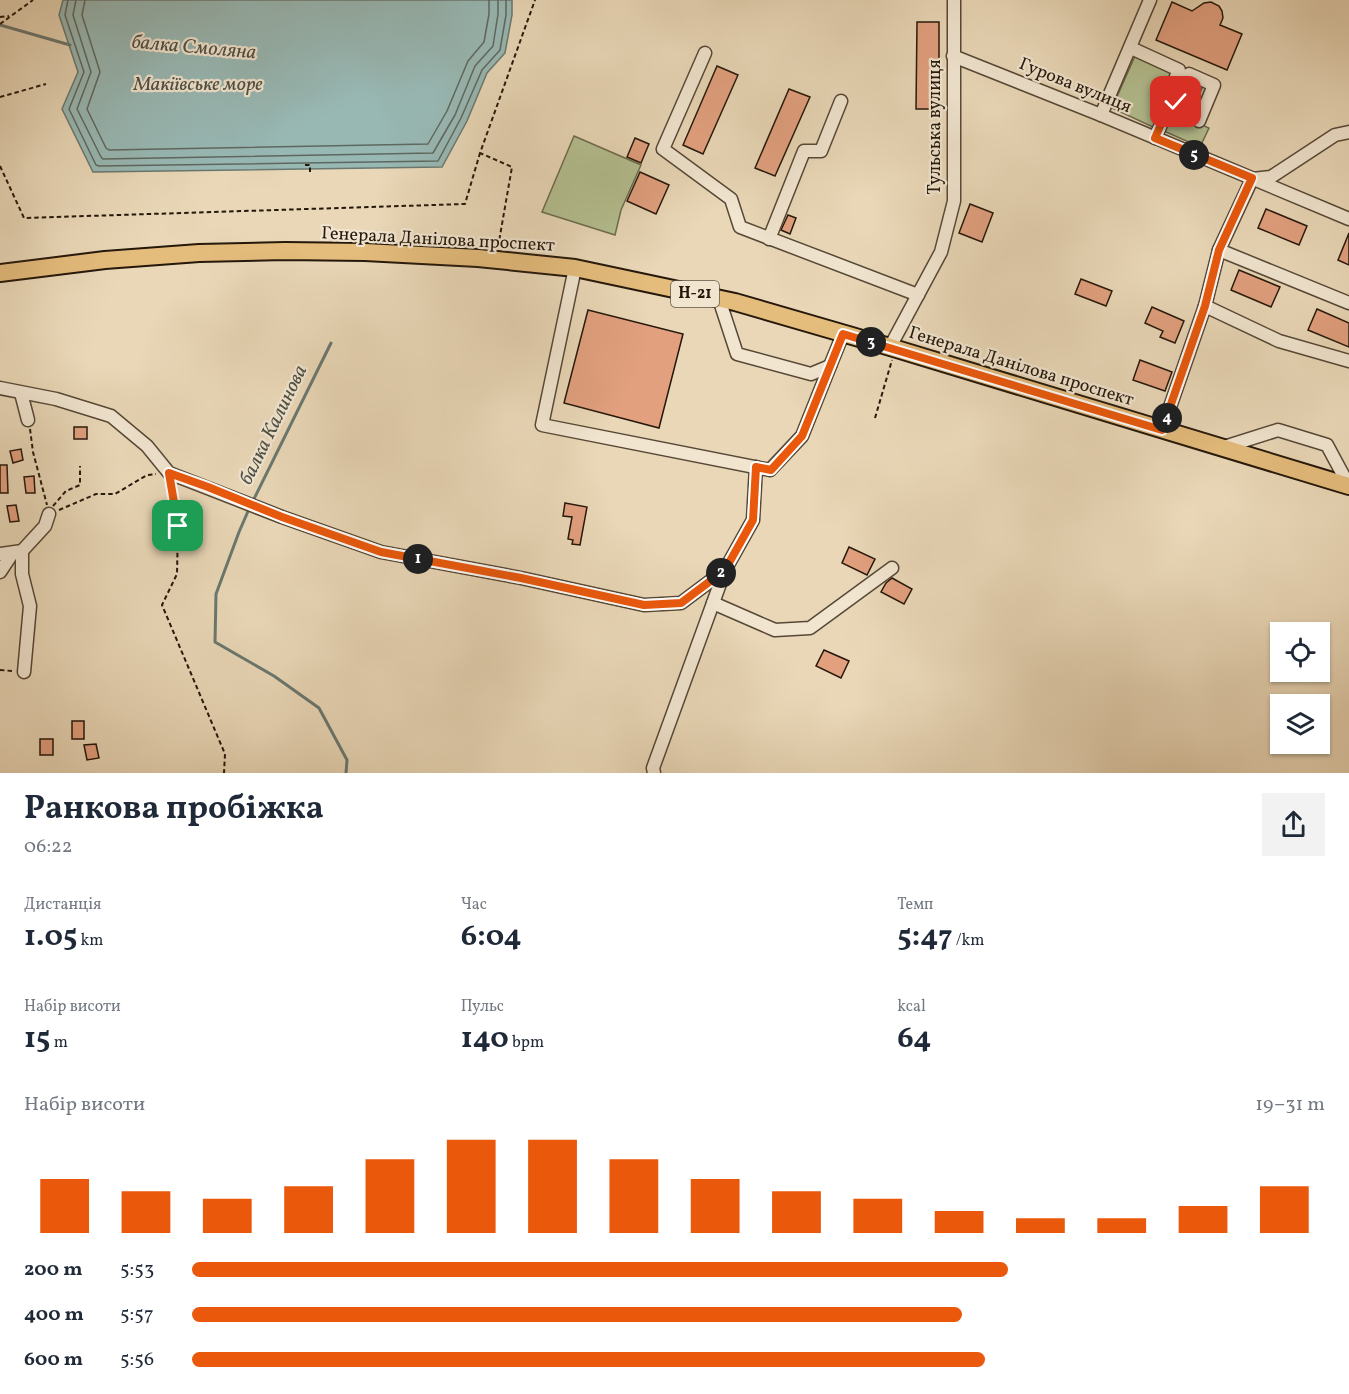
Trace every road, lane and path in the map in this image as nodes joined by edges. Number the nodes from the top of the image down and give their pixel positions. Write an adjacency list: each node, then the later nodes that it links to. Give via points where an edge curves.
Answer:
1 (33, 0): 5 (path)
2 (535, 0): 19 (path)
3 (954, 0): 10 (street, Тульська вулиця)
4 (1150, 0): 8 (street)
5 (12, 15): 6 (path); 7 (path)
6 (0, 17)
7 (0, 24)
8 (1131, 48): 14 (street, via 1179,70 1167,97); 15 (street)
9 (705, 53): 27 (street, via 663,148 731,199 740,227)
10 (953, 56): 15 (street, Гурова вулиця); 32 (street, Тульська вулиця, via 954,201 941,252)
11 (46, 84): 12 (path)
12 (0, 97)
13 (841, 101): 27 (street, via 821,151 804,151)
14 (1170, 104): 16 (street, via 1176,102 1189,74 1214,85); 18 (street)
15 (1101, 115): 18 (street, Гурова вулиця)
16 (1199, 121)
17 (1349, 132): 25 (street, via 1335,135 1271,177)
18 (1155, 138): 25 (street, Гурова вулиця)
19 (480, 153): 23 (path, via 465,204 24,218); 29 (path, via 512,167)
20 (305, 165): 21 (path)
21 (310, 165): 22 (path); 24 (path)
22 (315, 165)
23 (0, 166)
24 (310, 172)
25 (1252, 178): 26 (street, Гурова вулиця); 28 (street)
26 (1349, 219)
27 (769, 239): 32 (street)
28 (1219, 250): 34 (street); 35 (street)
29 (495, 260): 30 (main road, Генерала Данілова проспект / Н-21); 31 (main road, Генерала Данілова проспект / Н-21, via 365,252 210,253)
30 (575, 268): 33 (main road, Генерала Данілова проспект / Н-21); 47 (street, via 542,425)
31 (0, 273)
32 (918, 295): 37 (street, Тульська вулиця)
33 (719, 299): 36 (main road, Генерала Данілова проспект / Н-21); 39 (street, via 737,354 811,374)
34 (1349, 303)
35 (1205, 306): 38 (street, via 1279,341); 44 (street)
36 (843, 334): 37 (main road, Генерала Данілова проспект / Н-21); 39 (street)
37 (893, 348): 42 (path); 44 (main road, Генерала Данілова проспект / Н-21)
38 (1349, 361)
39 (830, 366): 47 (street, via 802,436 771,470)
40 (0, 388): 41 (street)
41 (21, 393): 43 (street); 48 (street, via 57,399 111,416 147,446)
42 (874, 418)
43 (28, 420): 50 (path)
44 (1162, 430): 45 (main road, Генерала Данілова проспект / Н-21)
45 (1221, 448): 49 (main road, Генерала Данілова проспект / Н-21); 49 (street, via 1278,430 1327,445)
46 (80, 466): 50 (path, via 80,485 55,502)
47 (756, 467): 53 (street, via 753,520)
48 (169, 473): 50 (path, via 147,475 115,494 96,494); 53 (street, via 381,552 644,605 681,603); 57 (path, via 178,526 177,574 162,605 225,754)
49 (1349, 486)
50 (49, 514): 51 (street, via 45,526)
51 (11, 553): 54 (street); 56 (street, via 22,574 30,606)
52 (892, 568): 55 (street, via 810,628 775,630)
53 (725, 570): 55 (street)
54 (0, 572)
55 (713, 603): 58 (street)
56 (24, 672)
57 (224, 773)
58 (654, 773)

